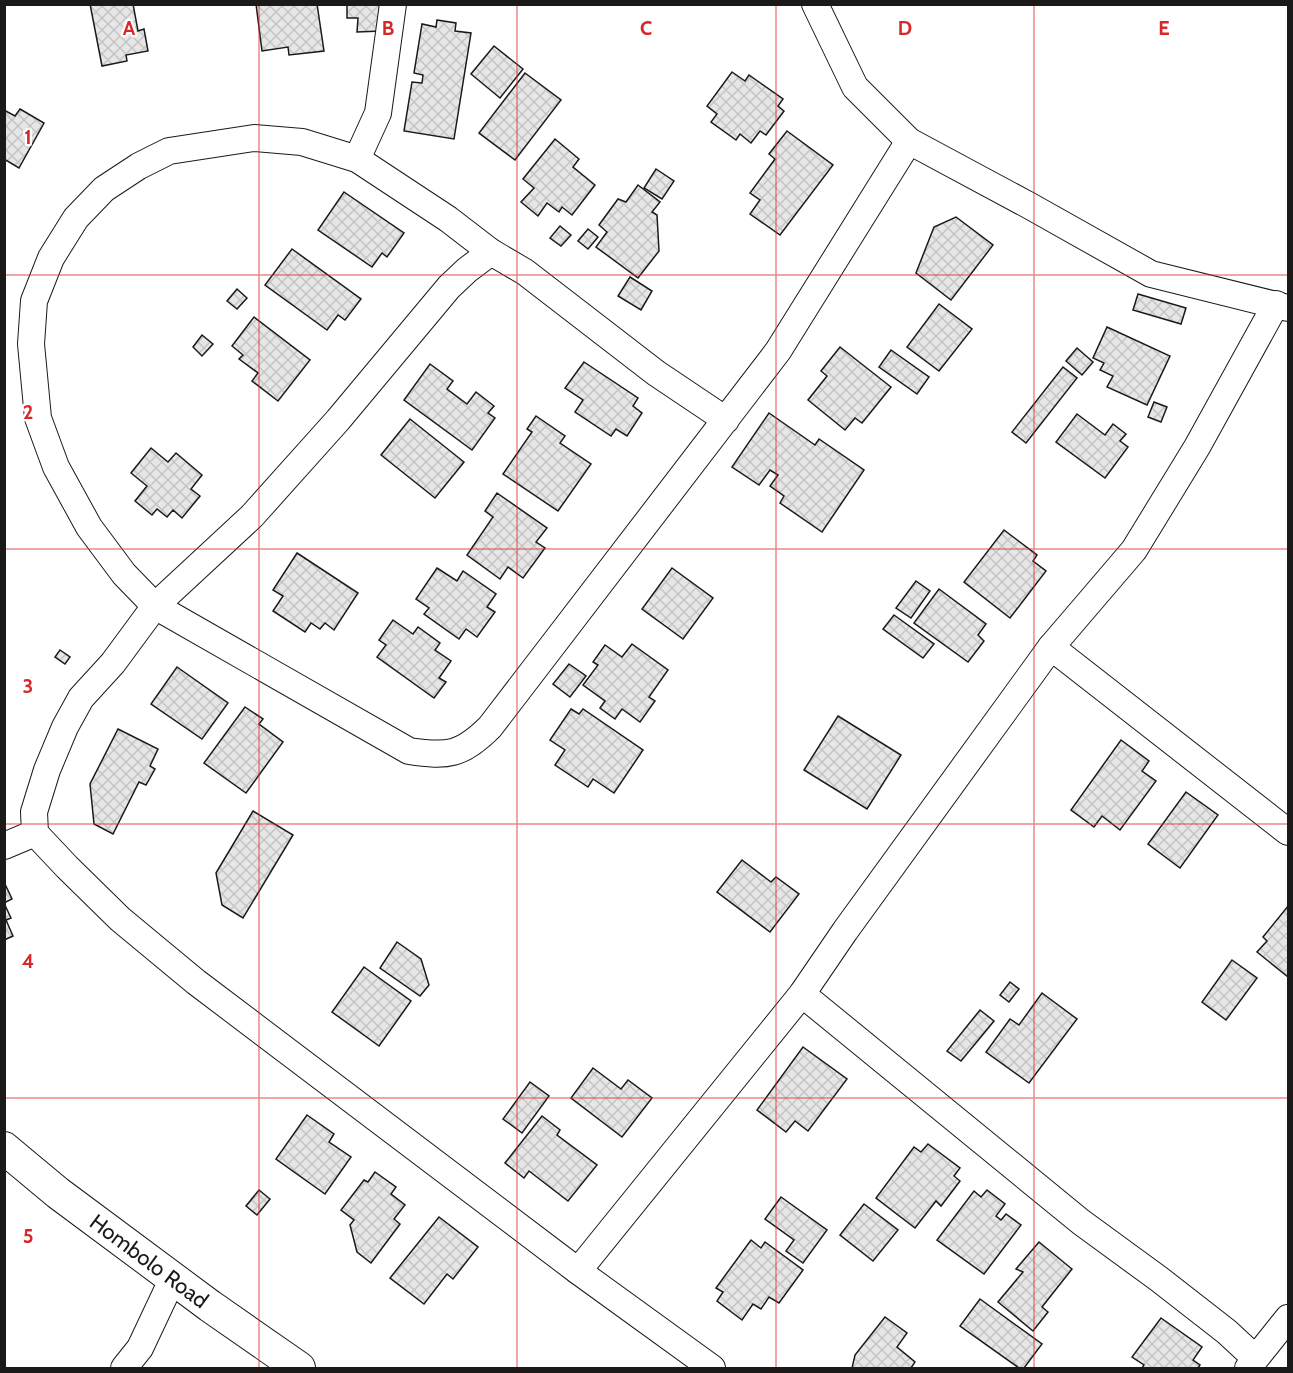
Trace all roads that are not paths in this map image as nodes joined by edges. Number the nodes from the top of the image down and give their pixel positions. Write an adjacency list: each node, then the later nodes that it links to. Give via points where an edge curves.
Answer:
1 (393, 4): 4 (street, via 378,113)
2 (815, 4): 3 (street, via 855,87)
3 (909, 141): 6 (street, via 1151,274); 7 (street, via 778,351)
4 (357, 159): 5 (street); 8 (street, via 302,142 254,138 169,151 104,189 76,218 51,258 34,301 31,344 38,418 56,466 90,527 124,574)
5 (491, 252): 7 (street, via 525,272 656,373); 8 (street, via 449,287 252,516)
6 (1282, 306): 9 (street, via 1134,550)
7 (726, 420): 8 (street, via 490,727 457,751 409,751)
8 (155, 606): 11 (street, via 81,698 65,727 34,812)
9 (1051, 647): 10 (street); 13 (street)
10 (1288, 832)
11 (34, 833): 12 (street); 15 (street, via 120,919 196,982)
12 (4, 846)
13 (802, 994): 15 (street); 18 (street, via 1072,1215 1227,1332)
14 (4, 1148): 16 (street, Hombolo Road)
15 (578, 1271): 21 (street)
16 (172, 1278): 19 (street, via 140,1348); 20 (street, Hombolo Road)
17 (1288, 1318): 18 (street)
18 (1251, 1363)
19 (124, 1368)
20 (299, 1368)
21 (712, 1368)

